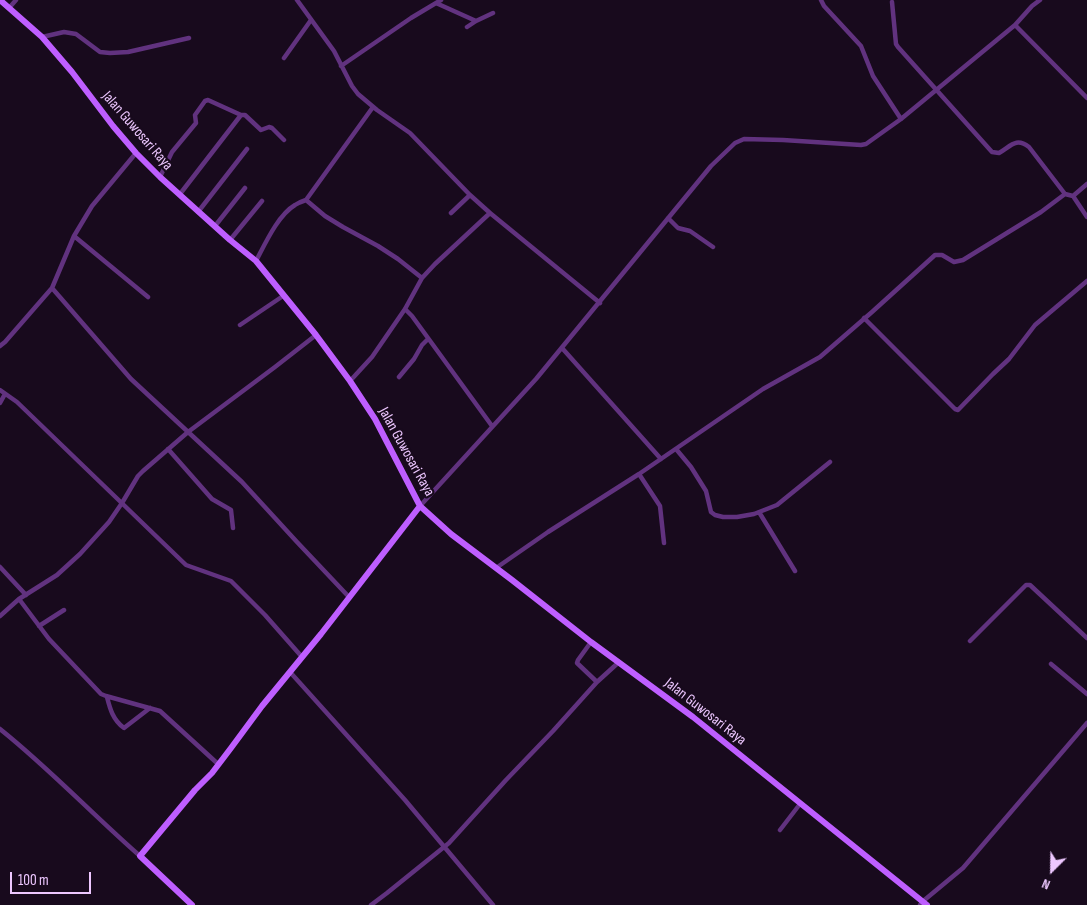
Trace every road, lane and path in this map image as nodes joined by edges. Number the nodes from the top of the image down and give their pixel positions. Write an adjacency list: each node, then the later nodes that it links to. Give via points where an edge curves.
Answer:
1 (0, 0): 9 (street, Jalan Guwosari Raya)
2 (16, 0): 9 (street)
3 (297, 0): 11 (street)
4 (821, 0): 23 (street, via 861,46 873,76)
5 (899, 0): 7 (street)
6 (1040, 0): 13 (street)
7 (892, 1): 19 (street, via 896,44)
8 (438, 2): 12 (street); 18 (street)
9 (9, 8): 15 (street, Jalan Guwosari Raya)
10 (493, 12): 12 (street)
11 (311, 20): 17 (street); 18 (street)
12 (476, 21): 14 (street)
13 (1015, 25): 19 (street); 20 (street)
14 (467, 27)
15 (42, 37): 16 (street, via 64,32 76,34 106,53 128,52); 26 (street, Jalan Guwosari Raya)
16 (189, 38)
17 (284, 58)
18 (341, 66): 21 (street, via 358,94)
19 (936, 90): 23 (street); 31 (street, via 992,152 999,154 1014,143 1023,143)
20 (1087, 98)
21 (373, 107): 32 (street, via 410,133); 34 (street)
22 (242, 115): 24 (street, via 261,130 272,128); 27 (street, via 205,101 194,117 196,123 172,152); 30 (street)
23 (902, 119): 40 (street, via 861,145 740,140 711,166)
24 (284, 140)
25 (247, 149): 36 (street)
26 (136, 153): 27 (street, Jalan Guwosari Raya); 42 (street, via 92,206)
27 (160, 177): 30 (street, Jalan Guwosari Raya)
28 (1087, 184): 33 (street)
29 (245, 188): 41 (street)
30 (180, 194): 36 (street, Jalan Guwosari Raya)
31 (1065, 194): 33 (street); 53 (street, via 962,260 954,262 935,255)
32 (470, 195): 37 (street); 38 (street)
33 (1073, 196): 39 (street)
34 (306, 200): 45 (street, via 286,212); 46 (street, via 325,216 378,246)
35 (262, 201): 43 (street)
36 (198, 212): 41 (street, Jalan Guwosari Raya)
37 (451, 213)
38 (490, 213): 46 (street); 51 (street)
39 (1087, 217)
40 (668, 218): 44 (street, via 678,228 690,231); 51 (street)
41 (215, 226): 43 (street, Jalan Guwosari Raya)
42 (74, 236): 48 (street); 50 (street)
43 (230, 240): 45 (street, Jalan Guwosari Raya)
44 (713, 247)
45 (256, 261): 49 (street, Jalan Guwosari Raya)
46 (422, 278): 52 (street)
47 (1087, 281): 53 (street, via 1036,325 1009,359 958,410)
48 (52, 288): 57 (street); 65 (street, via 131,379)
49 (283, 296): 54 (street); 55 (street, Jalan Guwosari Raya)
50 (148, 297)
51 (600, 302): 58 (street)
52 (405, 309): 56 (street); 60 (street, via 372,357)
53 (864, 318): 66 (street, via 820,356 763,389)
54 (240, 325)
55 (316, 335): 60 (street, Jalan Guwosari Raya); 65 (street)
56 (428, 339): 59 (street); 64 (street)
57 (0, 346)
58 (562, 348): 64 (street); 68 (street)
59 (399, 377)
60 (350, 381): 72 (street, Jalan Guwosari Raya, via 375,419)
61 (0, 390): 62 (street)
62 (5, 394): 63 (street); 71 (street)
63 (0, 404)
64 (492, 426): 72 (street)
65 (188, 432): 67 (street); 80 (street, via 242,482)
66 (676, 449): 68 (street); 73 (street, via 706,491 709,507 715,516 737,517)
67 (168, 450): 71 (street, via 138,476); 74 (street, via 212,499 231,510)
68 (661, 459): 70 (street)
69 (830, 462): 73 (street, via 777,504)
70 (639, 474): 75 (street, via 660,506); 77 (street)
71 (122, 503): 79 (street, via 80,554 57,575); 88 (street, via 186,566 231,581)
72 (420, 506): 77 (street, Jalan Guwosari Raya); 80 (street)
73 (759, 512): 78 (street)
74 (233, 528)
75 (664, 543)
76 (0, 567): 79 (street)
77 (496, 568): 87 (street, Jalan Guwosari Raya)
78 (795, 571)
79 (26, 595): 81 (street)
80 (350, 597): 88 (street)
81 (19, 599): 83 (street); 84 (street)
82 (64, 610): 84 (street)
83 (0, 616)
84 (39, 626): 94 (street)
85 (1087, 638): 86 (street, via 1028,584)
86 (970, 641)
87 (591, 642): 89 (street, Jalan Guwosari Raya); 92 (street, via 577,663)
88 (302, 657): 91 (street)
89 (619, 662): 92 (street); 99 (street, Jalan Guwosari Raya)
90 (1051, 664): 93 (street)
91 (290, 672): 98 (street); 101 (street)
92 (598, 682): 101 (street)
93 (1087, 694)
94 (107, 697): 95 (street); 95 (street, via 112,716 124,728)
95 (150, 708): 98 (street, via 160,711)
96 (1087, 723): 103 (street, via 962,868)
97 (0, 729): 102 (street)
98 (218, 764): 102 (street)
99 (800, 804): 100 (street); 103 (street, Jalan Guwosari Raya)
100 (780, 830)
101 (444, 848): 105 (street); 106 (street)
102 (140, 856): 104 (street)
103 (923, 904)
104 (192, 905)
105 (371, 905)
106 (493, 905)

